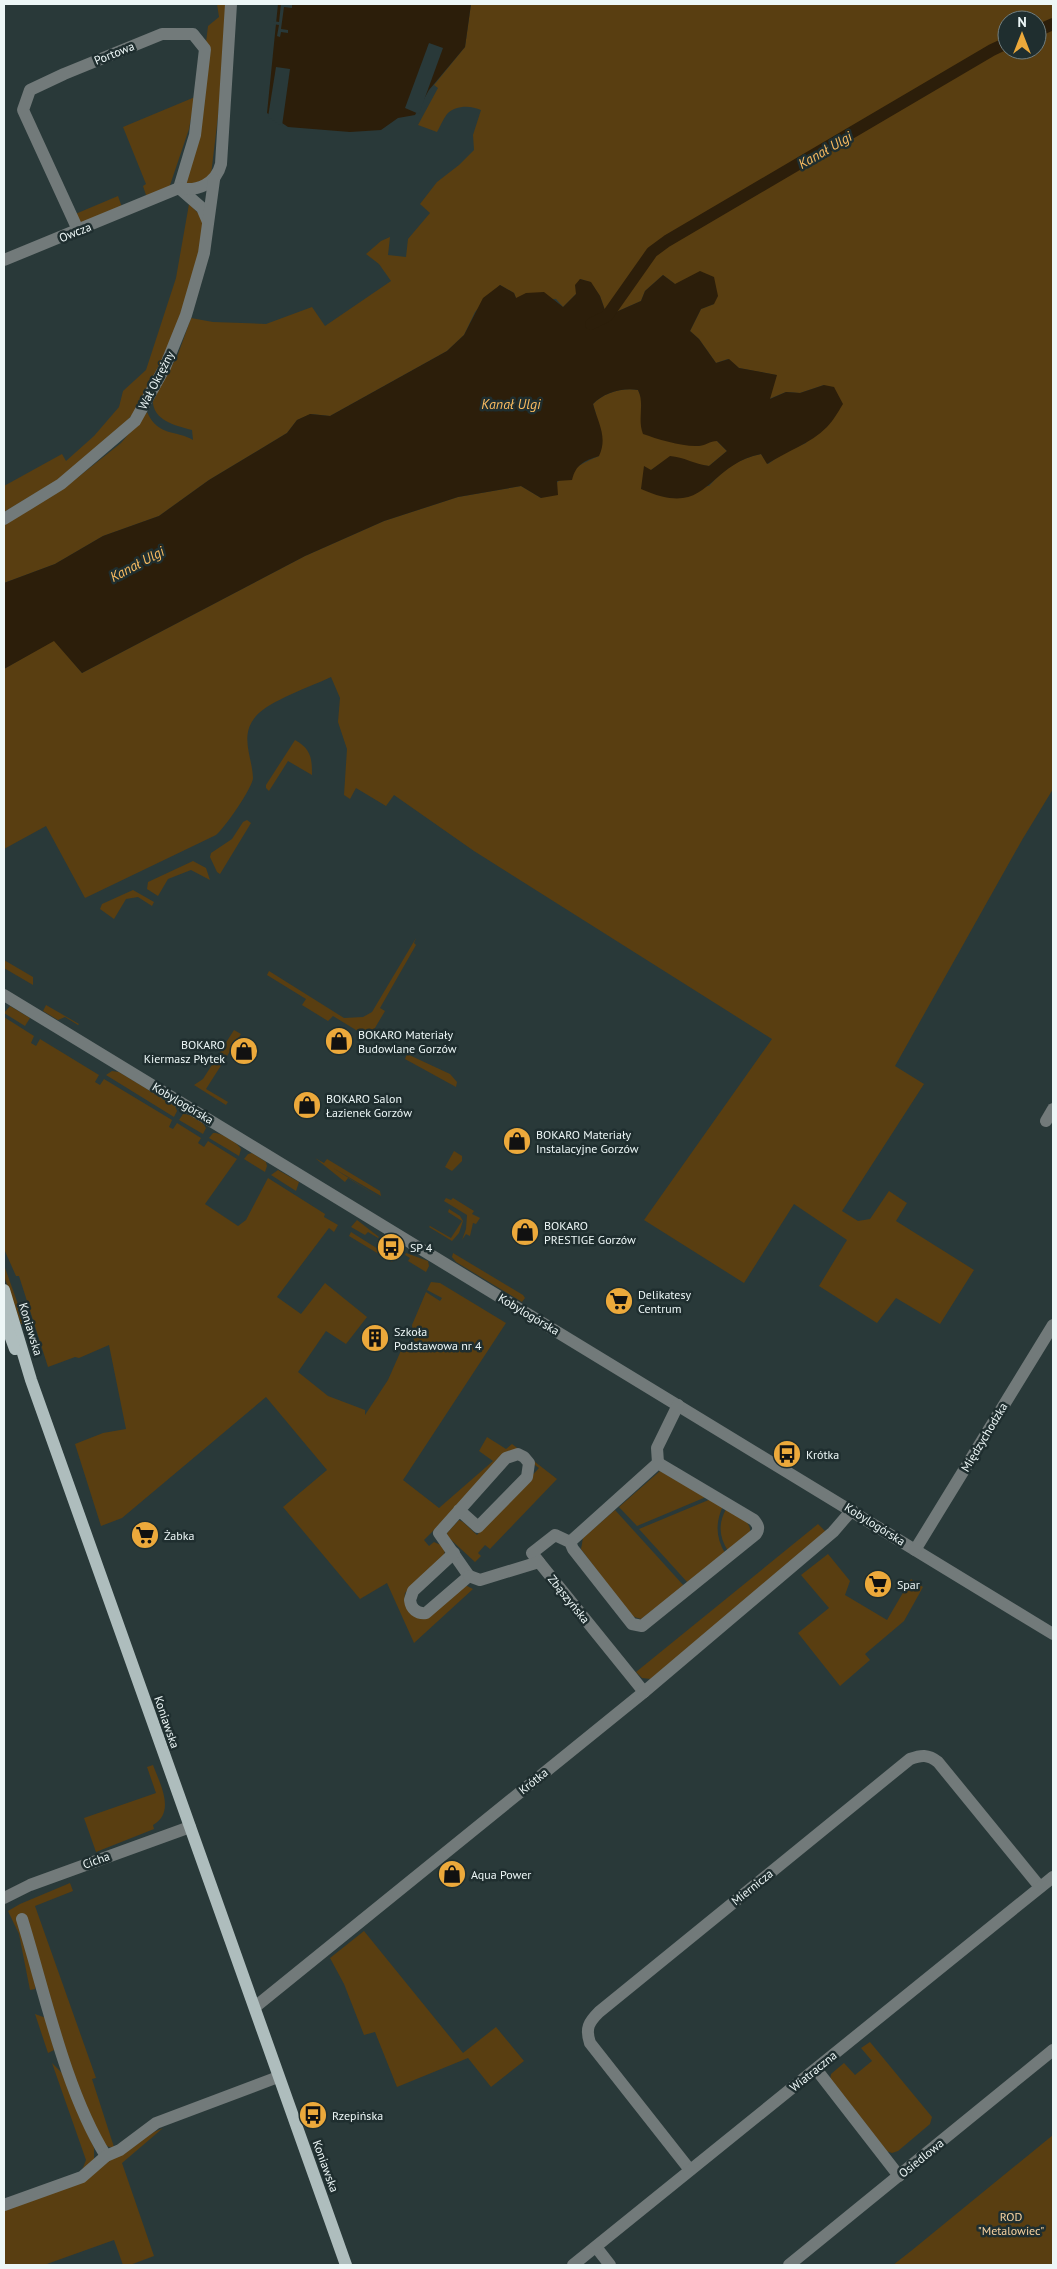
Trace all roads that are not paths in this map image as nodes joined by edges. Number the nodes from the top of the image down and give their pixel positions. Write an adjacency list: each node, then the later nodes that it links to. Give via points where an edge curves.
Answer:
1 (231, 4): 2 (street, Wał Okrężny, via 221,164)
2 (214, 180): 3 (street, via 190,190); 4 (street, Wał Okrężny)
3 (179, 188): 4 (street, via 202,208); 5 (street, Owcza); 5 (street, Portowa, via 195,135 205,49 193,34 162,34 30,90 23,110)
4 (208, 222): 7 (street, Wał Okrężny, via 204,253 186,315 165,367 135,421 61,484)
5 (78, 230): 6 (street, Owcza)
6 (4, 260)
7 (4, 519)
8 (4, 994): 15 (street, Kobylogórska)
9 (1053, 1109): 10 (street)
10 (1046, 1122)
11 (4, 1290): 14 (main road, Koniawska)
12 (4, 1319): 14 (main road, Koniawska, via 16,1352)
13 (1053, 1325): 20 (street, Międzychodzka)
14 (30, 1377): 26 (main road, Koniawska)
15 (678, 1404): 16 (street, via 657,1448); 18 (street, Kobylogórska)
16 (658, 1463): 19 (street); 19 (street, via 754,1520 758,1531 642,1626 632,1624)
17 (459, 1510): 17 (street, via 478,1527 526,1476 529,1463 518,1454 506,1458); 21 (street, via 439,1533)
18 (852, 1510): 20 (street, Kobylogórska); 25 (street, Krótka, via 833,1532)
19 (570, 1542): 22 (street, via 555,1535 532,1553)
20 (916, 1550): 24 (street, Kobylogórska)
21 (454, 1553): 23 (street); 23 (street, via 413,1591 410,1600 413,1609 426,1613)
22 (539, 1562): 23 (street, Zbąszyńska, via 480,1580); 25 (street, Zbąszyńska)
23 (470, 1576)
24 (1053, 1634)
25 (644, 1692): 31 (street, Krótka)
26 (190, 1827): 29 (street, Cicha, via 30,1885); 31 (main road, Koniawska)
27 (1053, 1877): 28 (street, Wiatraczna)
28 (1040, 1887): 33 (street, Wiatraczna); 36 (street, Miernicza, via 938,1762 920,1756 902,1765 589,2023 587,2033 590,2042)
29 (4, 1898)
30 (22, 1918): 35 (street, via 66,2066 93,2133)
31 (255, 2007): 34 (main road, Koniawska)
32 (1053, 2050): 37 (street, Osiedlowa)
33 (816, 2069): 36 (street, Wiatraczna); 37 (street)
34 (278, 2077): 35 (street, via 156,2123 120,2150); 40 (main road, Koniawska)
35 (106, 2156): 38 (street, via 82,2177)
36 (690, 2170): 39 (street, Wiatraczna)
37 (899, 2176): 43 (street, Osiedlowa)
38 (4, 2205)
39 (596, 2247): 41 (street, Wiatraczna); 42 (street)
40 (346, 2265)
41 (573, 2265)
42 (610, 2265)
43 (789, 2265)

